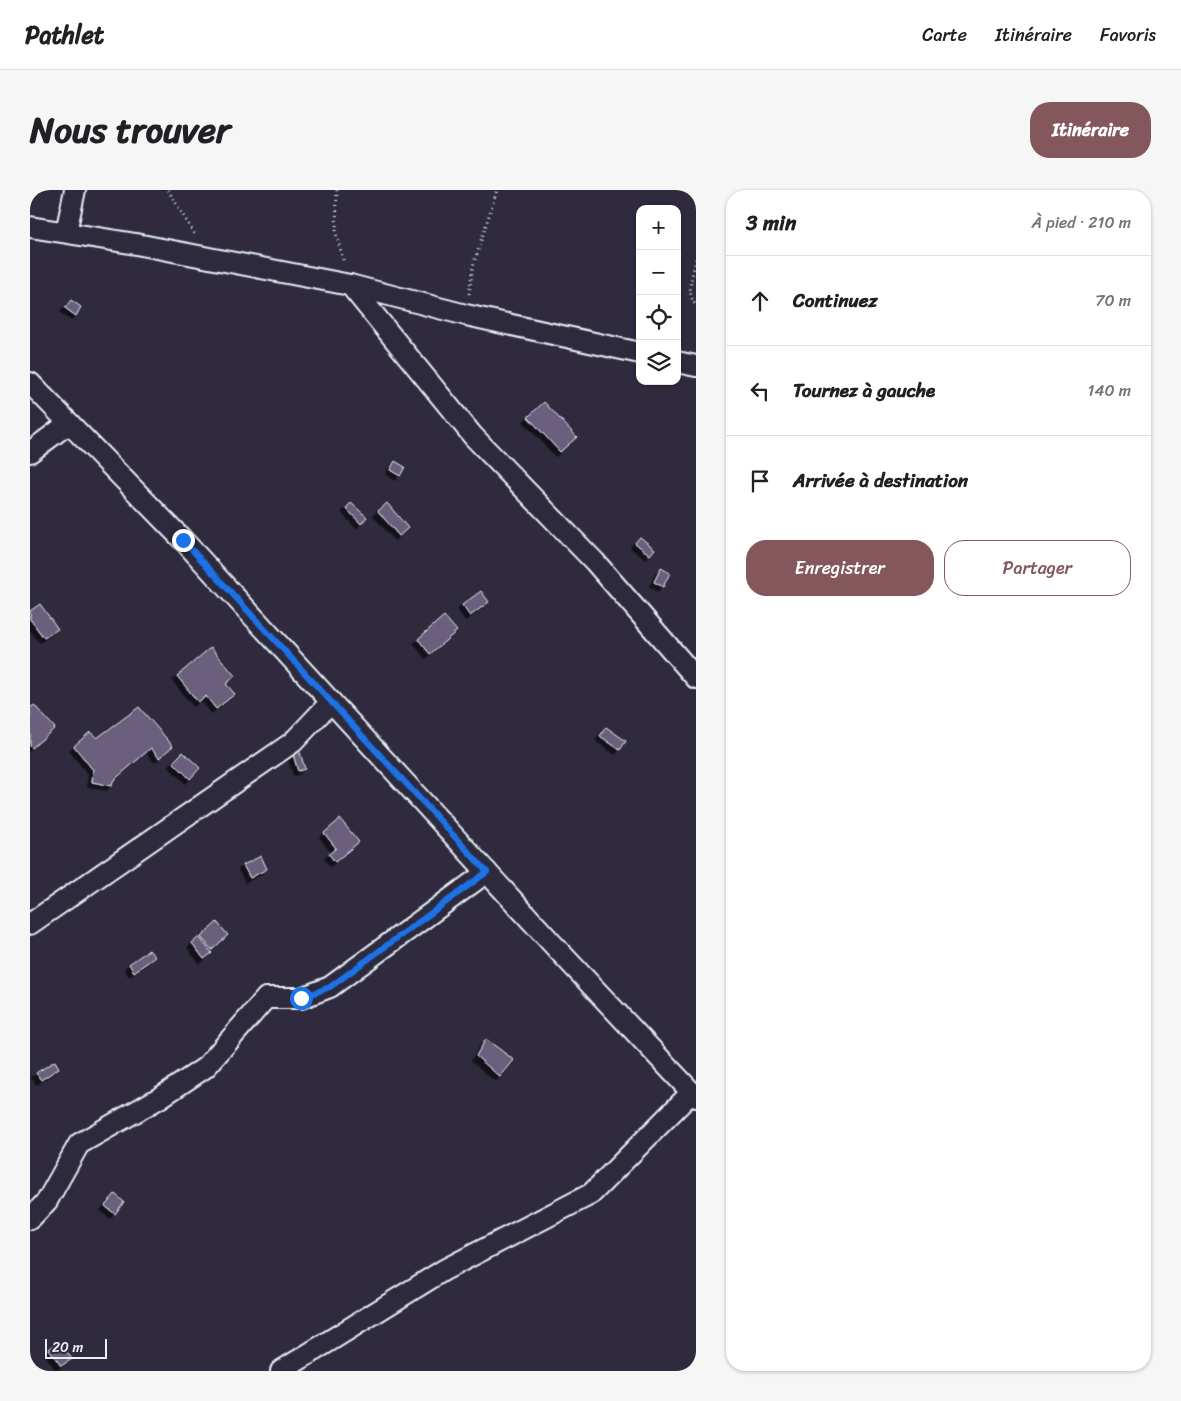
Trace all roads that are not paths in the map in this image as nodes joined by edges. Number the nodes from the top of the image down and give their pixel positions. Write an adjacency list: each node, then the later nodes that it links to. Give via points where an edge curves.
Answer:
1 (75, 190): 3 (street)
2 (30, 227): 3 (street)
3 (66, 232): 4 (street)
4 (350, 285): 5 (street, via 466,315); 11 (street, via 473,436 595,562)
5 (636, 352)
6 (681, 363): 7 (street)
7 (696, 366)
8 (30, 383): 9 (street)
9 (69, 423): 10 (street); 12 (street, via 183,540)
10 (30, 452)
11 (696, 678)
12 (331, 702): 13 (street); 14 (street, via 293,742)
13 (487, 872): 15 (street); 16 (street, via 330,987 301,998 266,998 206,1067 79,1144 47,1201)
14 (30, 924)
15 (694, 1094): 17 (street, via 591,1194 444,1270)
16 (30, 1219)
17 (281, 1371)

